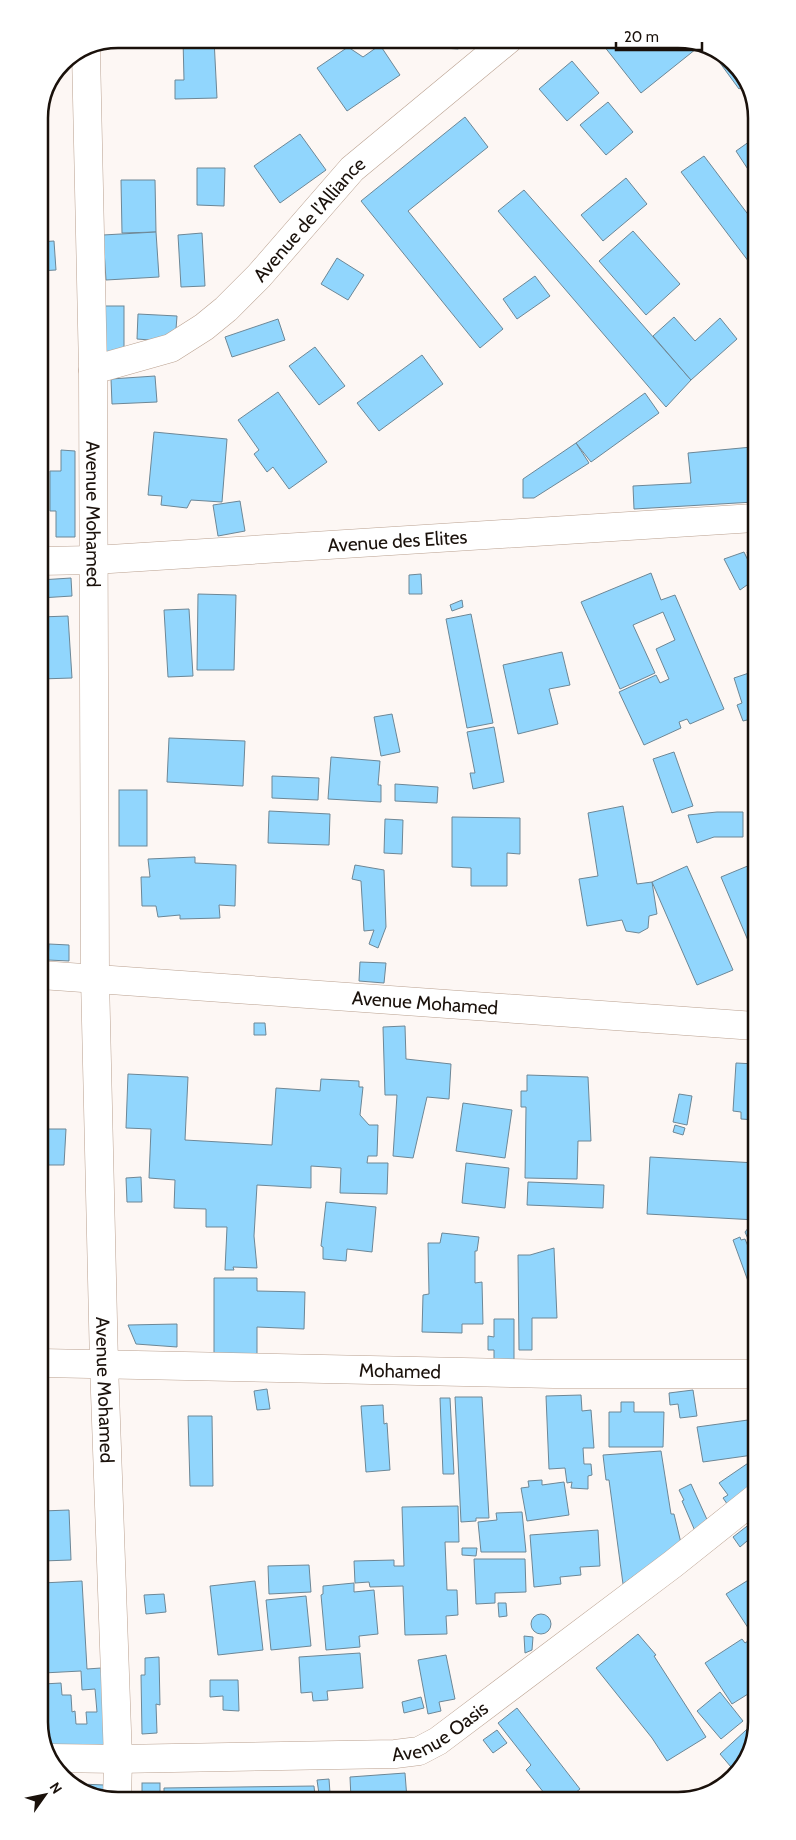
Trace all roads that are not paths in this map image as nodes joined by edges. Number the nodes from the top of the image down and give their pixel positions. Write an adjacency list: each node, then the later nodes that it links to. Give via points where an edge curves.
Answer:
1 (498, 48): 3 (street, Avenue de l'Alliance, via 352,169 259,276 204,327 165,351)
2 (86, 55): 3 (street, Avenue Mohamed)
3 (93, 370): 5 (street, Avenue Mohamed)
4 (748, 518): 5 (street, Avenue des Elites)
5 (94, 560): 6 (street, Avenue des Elites); 8 (street, Avenue Mohamed)
6 (48, 561)
7 (47, 975): 8 (street, Avenue Mohamed)
8 (95, 978): 9 (street, Avenue Mohamed); 11 (street, Avenue Mohamed)
9 (748, 1025)
10 (47, 1363): 11 (street, Mohamed)
11 (104, 1364): 12 (street, Mohamed); 15 (street, Avenue Mohamed)
12 (748, 1374)
13 (748, 1504): 15 (street, Avenue Oasis, via 438,1741 419,1751)
14 (58, 1758): 15 (street, Avenue Oasis)
15 (118, 1759): 16 (street, Avenue Mohamed)
16 (117, 1792)

